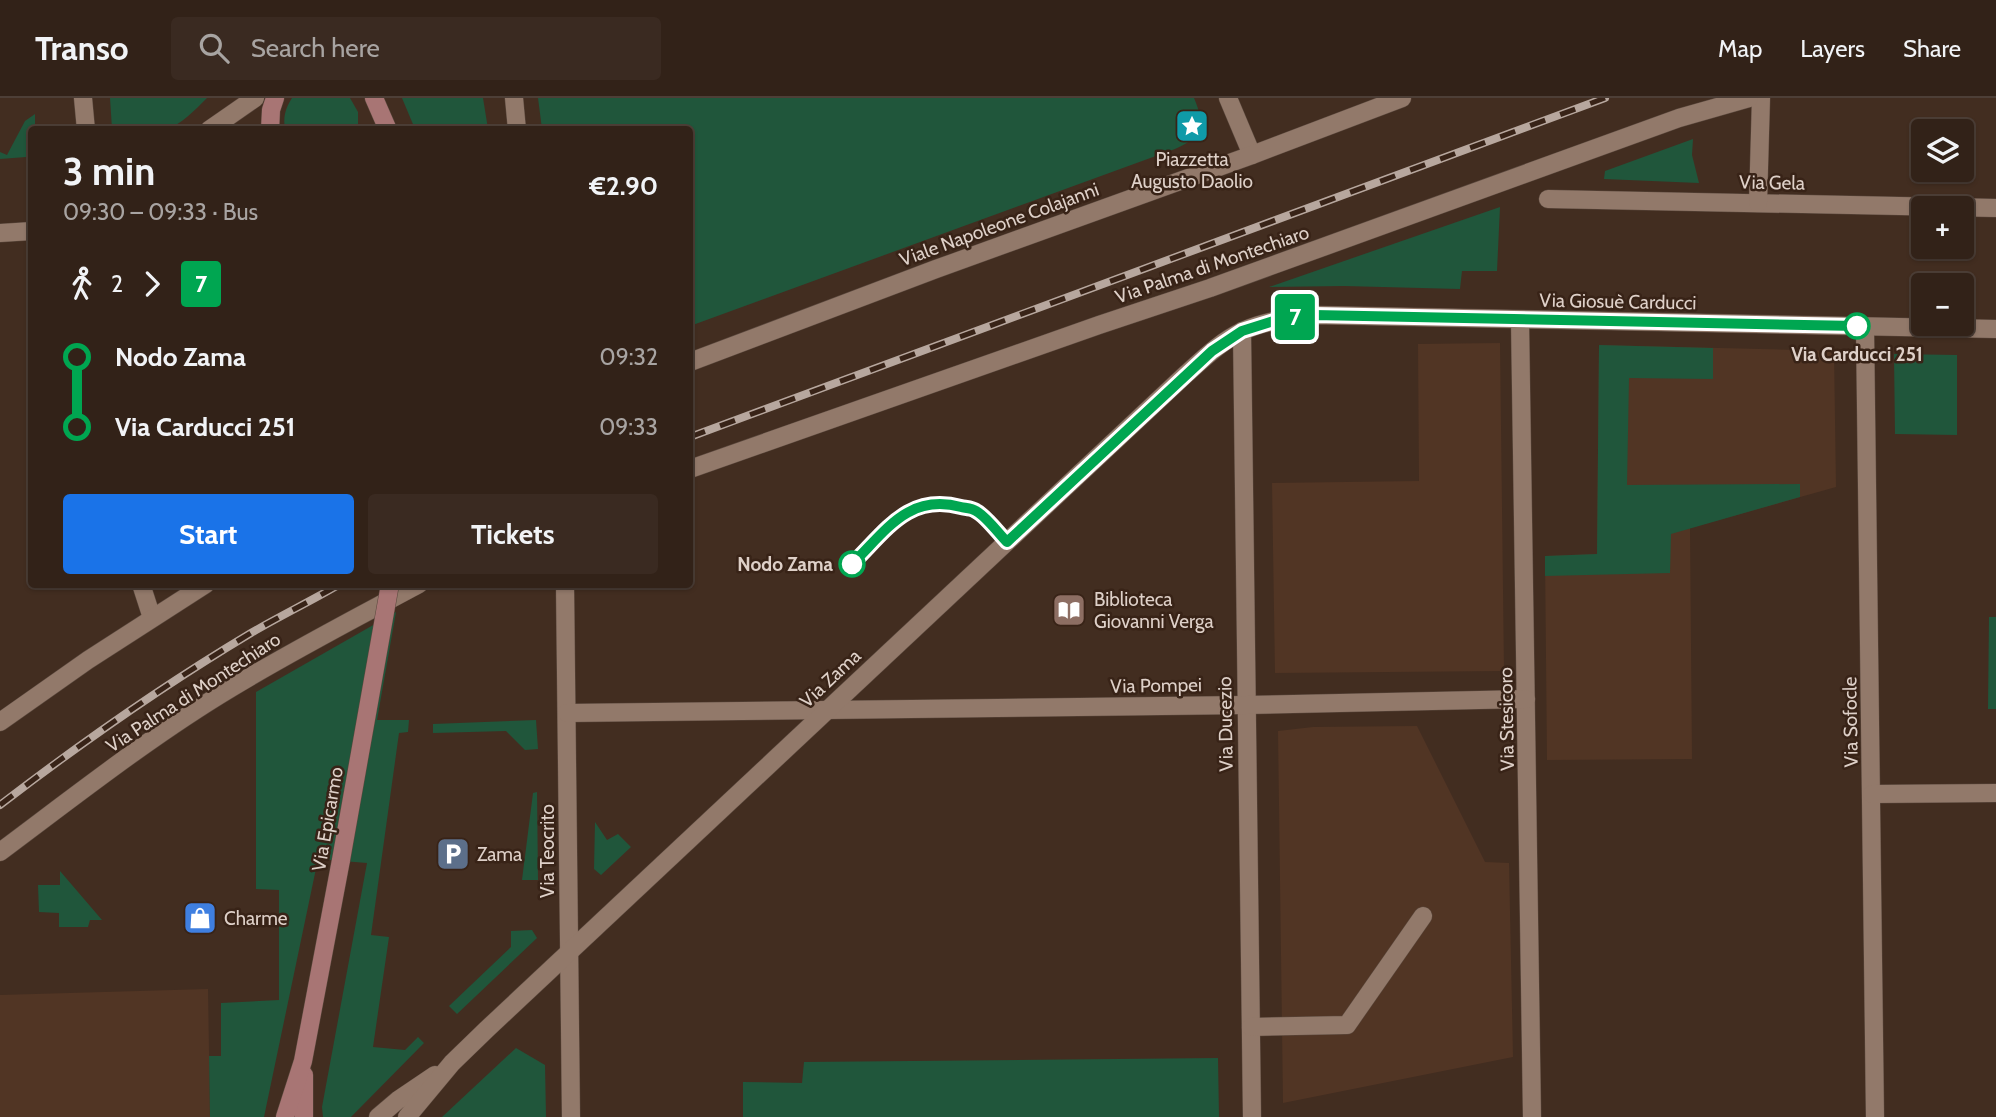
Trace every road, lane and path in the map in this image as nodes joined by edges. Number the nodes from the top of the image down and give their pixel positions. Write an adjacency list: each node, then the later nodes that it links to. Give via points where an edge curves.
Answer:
1 (83, 98): 11 (street)
2 (230, 98): 12 (street)
3 (255, 98): 13 (street)
4 (375, 98): 15 (main road); 16 (main road)
5 (513, 98): 17 (street)
6 (1228, 98): 18 (street)
7 (1402, 98): 18 (street, Viale Napoleone Colajanni)
8 (1749, 98): 29 (street, Via Palma di Montechiaro, via 1679,118)
9 (1761, 98): 20 (street)
10 (272, 102): 14 (main road)
11 (86, 126)
12 (210, 126)
13 (213, 126)
14 (270, 126)
15 (379, 126)
16 (386, 126)
17 (516, 126)
18 (1252, 155): 28 (street, Viale Napoleone Colajanni)
19 (1548, 199): 20 (street, Via Gela)
20 (1758, 203): 21 (street, Via Gela)
21 (1996, 208)
22 (28, 231): 23 (street)
23 (0, 233)
24 (1520, 320): 25 (street, Via Giosuè Carducci); 27 (street, Via Giosuè Carducci, via 1314,315); 36 (street, Via Stesicoro)
25 (1865, 327): 26 (street, Via Giosuè Carducci); 42 (street, Via Sofocle)
26 (1996, 329)
27 (1242, 331): 37 (street, Via Ducezio); 38 (street, Via Zama, via 1185,375)
28 (693, 361)
29 (693, 468)
30 (142, 588): 35 (street)
31 (200, 588): 35 (street)
32 (389, 588): 47 (main road, Via Epicarmo, bridge)
33 (412, 588): 43 (street, Via Palma di Montechiaro, via 230,689 118,764)
34 (565, 588): 39 (street, Via Teocrito)
35 (152, 618): 40 (street)
36 (1526, 699): 37 (street, Via Pompei); 55 (street, Via Stesicoro)
37 (1246, 705): 38 (street, Via Pompei); 46 (street, Via Ducezio)
38 (828, 709): 39 (street, Via Pompei); 45 (street, Via Zama)
39 (567, 713): 45 (street, Via Teocrito)
40 (0, 722)
41 (1996, 793): 42 (street)
42 (1872, 794): 56 (street, Via Sofocle)
43 (0, 852)
44 (1423, 916): 46 (street, via 1347,1025)
45 (569, 953): 48 (street, Via Zama); 53 (street, Via Teocrito)
46 (1251, 1027): 54 (street, Via Ducezio)
47 (303, 1061): 49 (main road); 50 (main road)
48 (452, 1063): 51 (street); 52 (street)
49 (285, 1117)
50 (304, 1117)
51 (378, 1117)
52 (407, 1117)
53 (571, 1117)
54 (1252, 1117)
55 (1532, 1117)
56 (1875, 1117)

